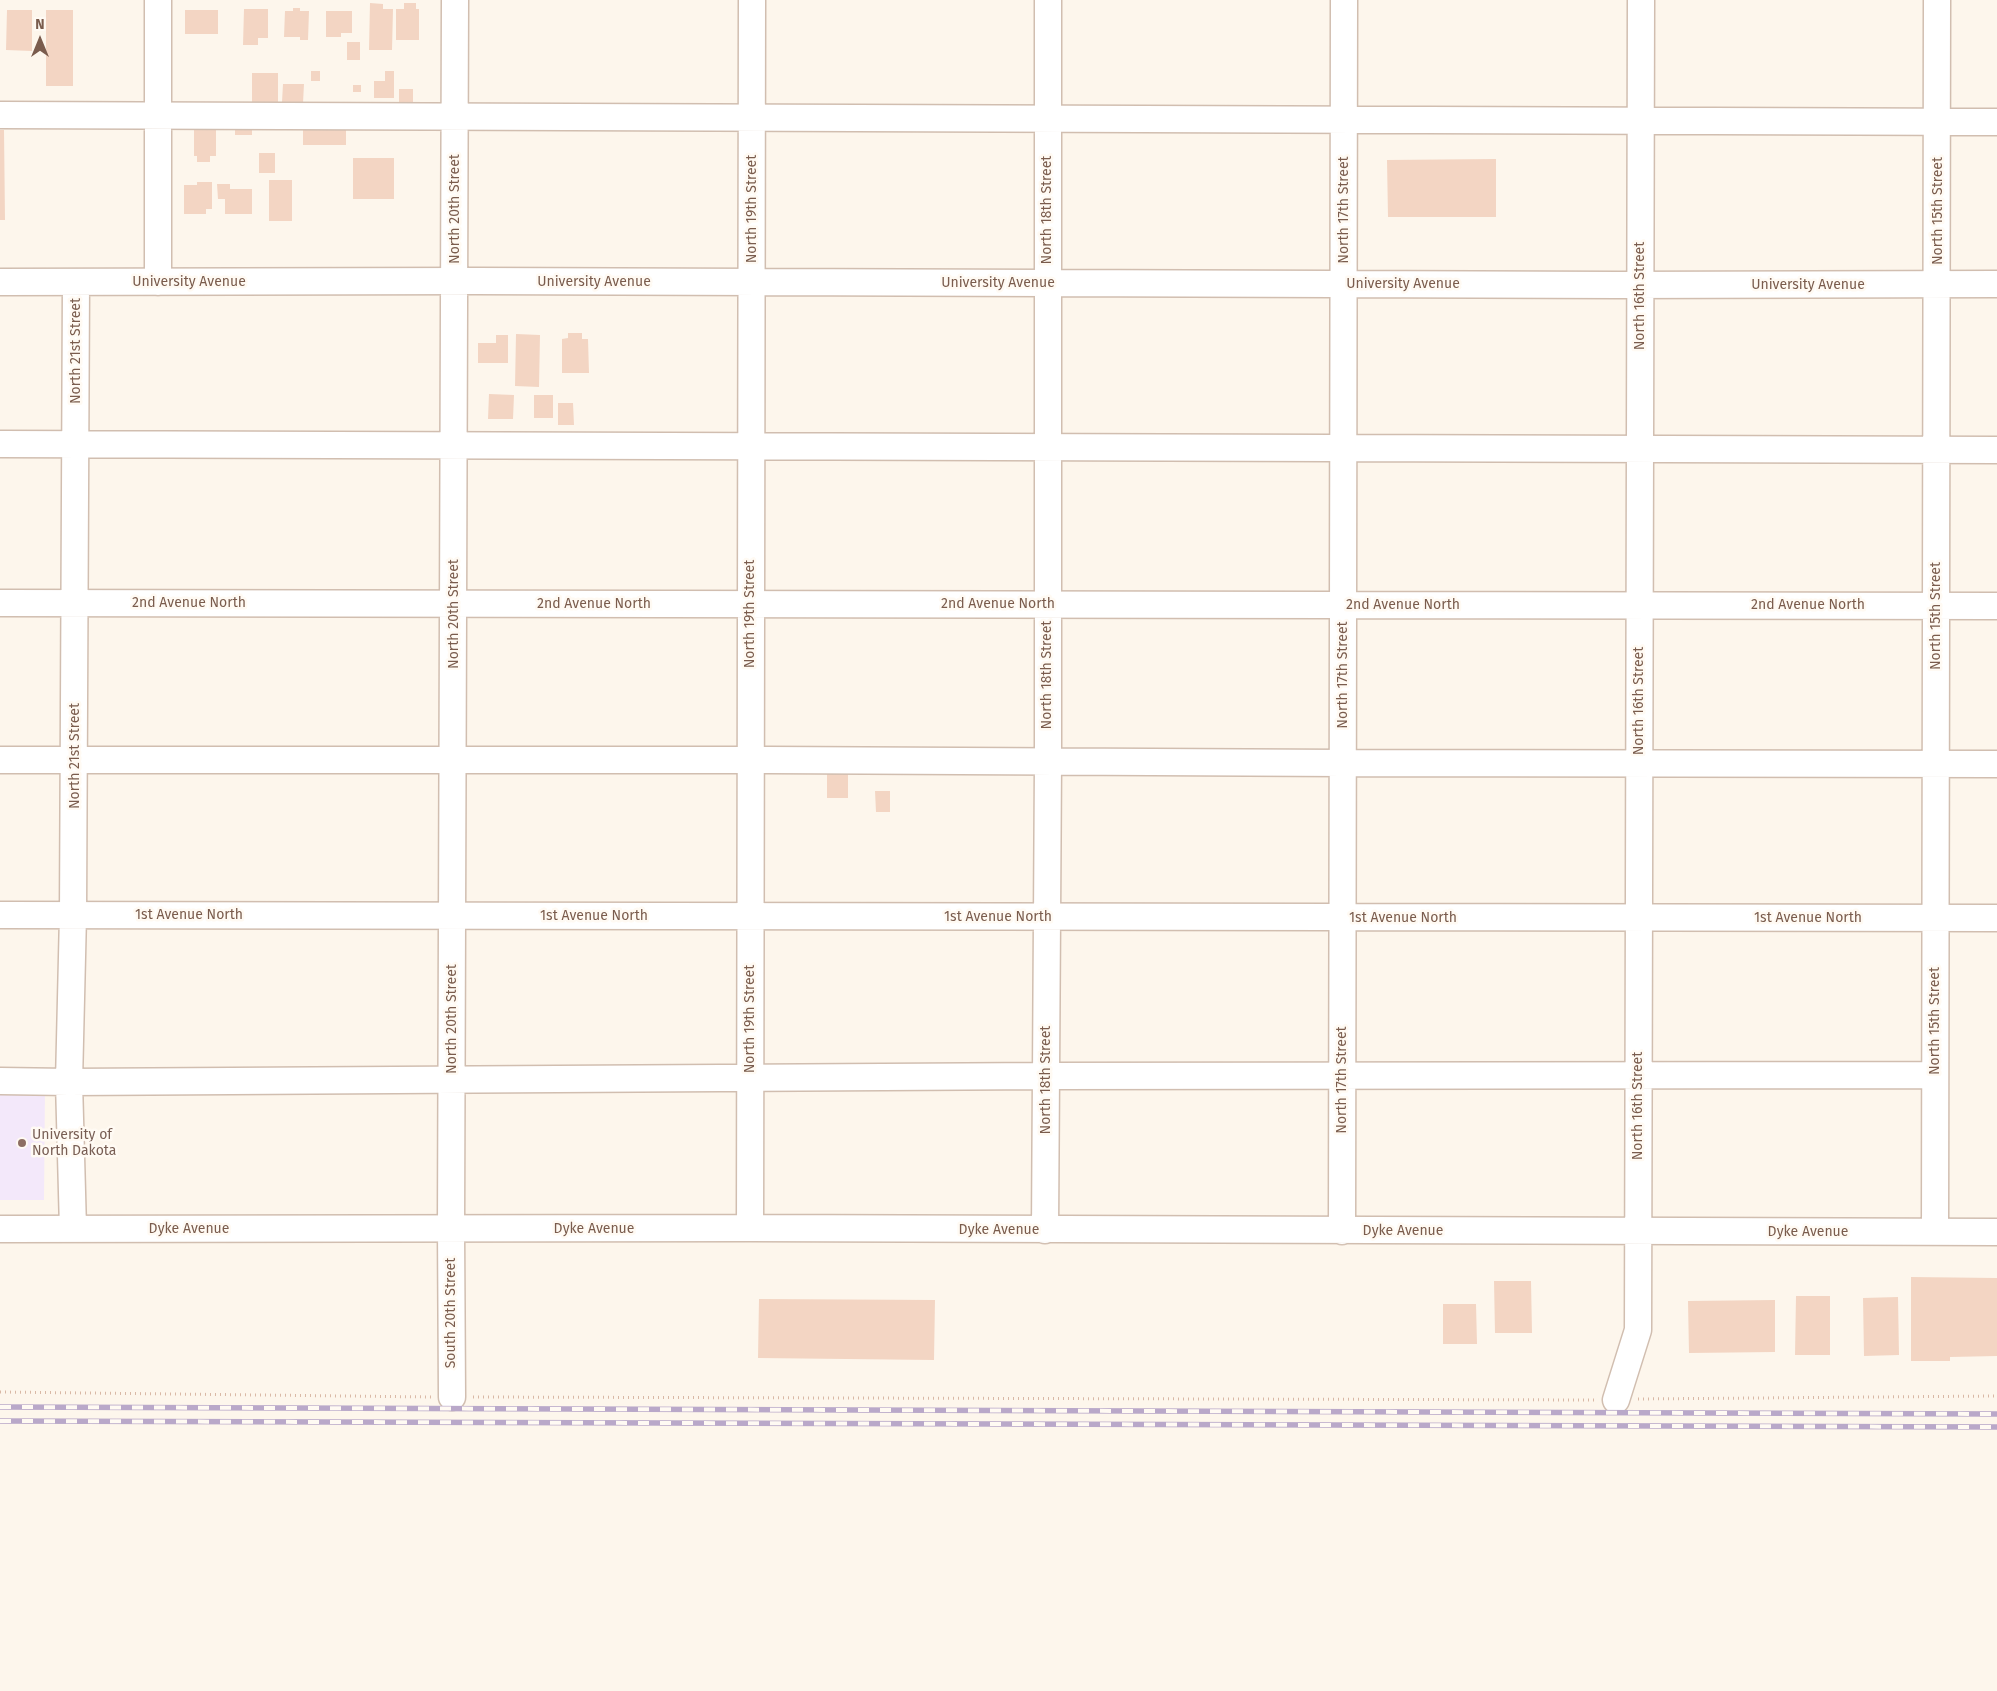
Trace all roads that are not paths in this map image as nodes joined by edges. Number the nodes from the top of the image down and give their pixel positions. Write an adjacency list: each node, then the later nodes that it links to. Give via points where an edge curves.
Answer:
1 (158, 0): 9 (street)
2 (455, 0): 10 (street, North 20th Street)
3 (752, 0): 11 (street, North 19th Street)
4 (1048, 0): 12 (street, North 18th Street)
5 (1344, 0): 13 (street, North 17th Street)
6 (1641, 0): 14 (street, North 16th Street)
7 (1937, 0): 15 (street, North 15th Street)
8 (0, 115): 9 (street)
9 (158, 116): 10 (street); 20 (street)
10 (455, 117): 11 (street); 17 (street, North 20th Street)
11 (752, 118): 12 (street); 21 (street, North 19th Street)
12 (1048, 119): 13 (street); 22 (street, North 18th Street)
13 (1344, 120): 14 (street); 23 (street, North 17th Street)
14 (1641, 121): 15 (street); 26 (street, North 16th Street)
15 (1938, 122): 16 (street); 24 (street, North 15th Street)
16 (1997, 122)
17 (455, 281): 20 (street, University Avenue); 21 (street, University Avenue); 29 (street, North 20th Street)
18 (0, 282): 19 (street, University Avenue)
19 (76, 282): 20 (street, University Avenue); 28 (street, North 21st Street)
20 (158, 282)
21 (752, 283): 22 (street, University Avenue); 30 (street, North 19th Street)
22 (1047, 283): 23 (street, University Avenue); 31 (street, North 18th Street)
23 (1344, 284): 26 (street, University Avenue); 32 (street, North 17th Street)
24 (1938, 284): 25 (street, University Avenue); 26 (street, University Avenue); 34 (street, North 15th Street)
25 (1997, 284)
26 (1640, 285): 33 (street, North 16th Street)
27 (0, 444): 28 (street)
28 (76, 444): 29 (street); 37 (street, North 21st Street)
29 (455, 445): 30 (street); 38 (street, North 20th Street)
30 (750, 446): 31 (street); 39 (street, North 19th Street)
31 (1048, 447): 32 (street); 40 (street, North 18th Street)
32 (1344, 448): 33 (street); 41 (street, North 17th Street)
33 (1640, 449): 34 (street); 42 (street, North 16th Street)
34 (1937, 450): 35 (street); 43 (street, North 15th Street)
35 (1997, 450)
36 (0, 602): 37 (street, 2nd Avenue North)
37 (76, 603): 38 (street, 2nd Avenue North); 46 (street, North 21st Street)
38 (454, 604): 39 (street, 2nd Avenue North); 48 (street, North 20th Street)
39 (750, 604): 40 (street, 2nd Avenue North); 47 (street, North 19th Street)
40 (1047, 604): 41 (street, 2nd Avenue North); 49 (street, North 18th Street)
41 (1344, 605): 42 (street, 2nd Avenue North); 50 (street, North 17th Street)
42 (1640, 605): 43 (street, 2nd Avenue North); 51 (street, North 16th Street)
43 (1936, 605): 44 (street, 2nd Avenue North); 53 (street, North 15th Street)
44 (1997, 606)
45 (0, 760): 46 (street)
46 (74, 760): 48 (street); 55 (street, North 21st Street)
47 (752, 760): 48 (street); 49 (street); 57 (street, North 19th Street)
48 (454, 761): 56 (street, North 20th Street)
49 (1048, 762): 50 (street); 58 (street, North 18th Street)
50 (1343, 763): 51 (street); 59 (street, North 17th Street)
51 (1639, 764): 53 (street); 60 (street, North 16th Street)
52 (1997, 764): 53 (street)
53 (1936, 765): 61 (street, North 15th Street)
54 (0, 915): 55 (street, 1st Avenue North)
55 (73, 915): 56 (street, 1st Avenue North); 70 (street, North 21st Street)
56 (453, 915): 57 (street, 1st Avenue North); 69 (street, North 20th Street)
57 (750, 917): 58 (street, 1st Avenue North); 67 (street, North 19th Street)
58 (1047, 917): 59 (street, 1st Avenue North); 64 (street, North 18th Street)
59 (1342, 918): 60 (street, 1st Avenue North); 65 (street, North 17th Street)
60 (1639, 918): 61 (street, 1st Avenue North); 66 (street, North 16th Street)
61 (1936, 918): 62 (street, 1st Avenue North); 63 (street, North 15th Street)
62 (1997, 918)
63 (1935, 1075): 66 (street); 78 (street, North 15th Street)
64 (1046, 1076): 65 (street); 67 (street); 75 (street, North 18th Street)
65 (1342, 1076): 66 (street); 76 (street, North 17th Street)
66 (1638, 1076): 77 (street, North 16th Street)
67 (750, 1080): 69 (street); 71 (street, North 19th Street)
68 (0, 1081): 70 (street)
69 (452, 1081): 70 (street); 74 (street, North 20th Street)
70 (69, 1082): 73 (street, North 21st Street)
71 (750, 1228): 74 (street, Dyke Avenue); 75 (street, Dyke Avenue)
72 (0, 1229): 73 (street, Dyke Avenue)
73 (73, 1229): 74 (street, Dyke Avenue)
74 (451, 1229): 80 (street, South 20th Street)
75 (1045, 1230): 76 (street, Dyke Avenue)
76 (1342, 1230): 77 (street, Dyke Avenue)
77 (1638, 1232): 78 (street, Dyke Avenue); 81 (street, North 16th Street, via 1638,1330)
78 (1934, 1232): 79 (street, Dyke Avenue)
79 (1997, 1232)
80 (452, 1397)
81 (1616, 1400)

